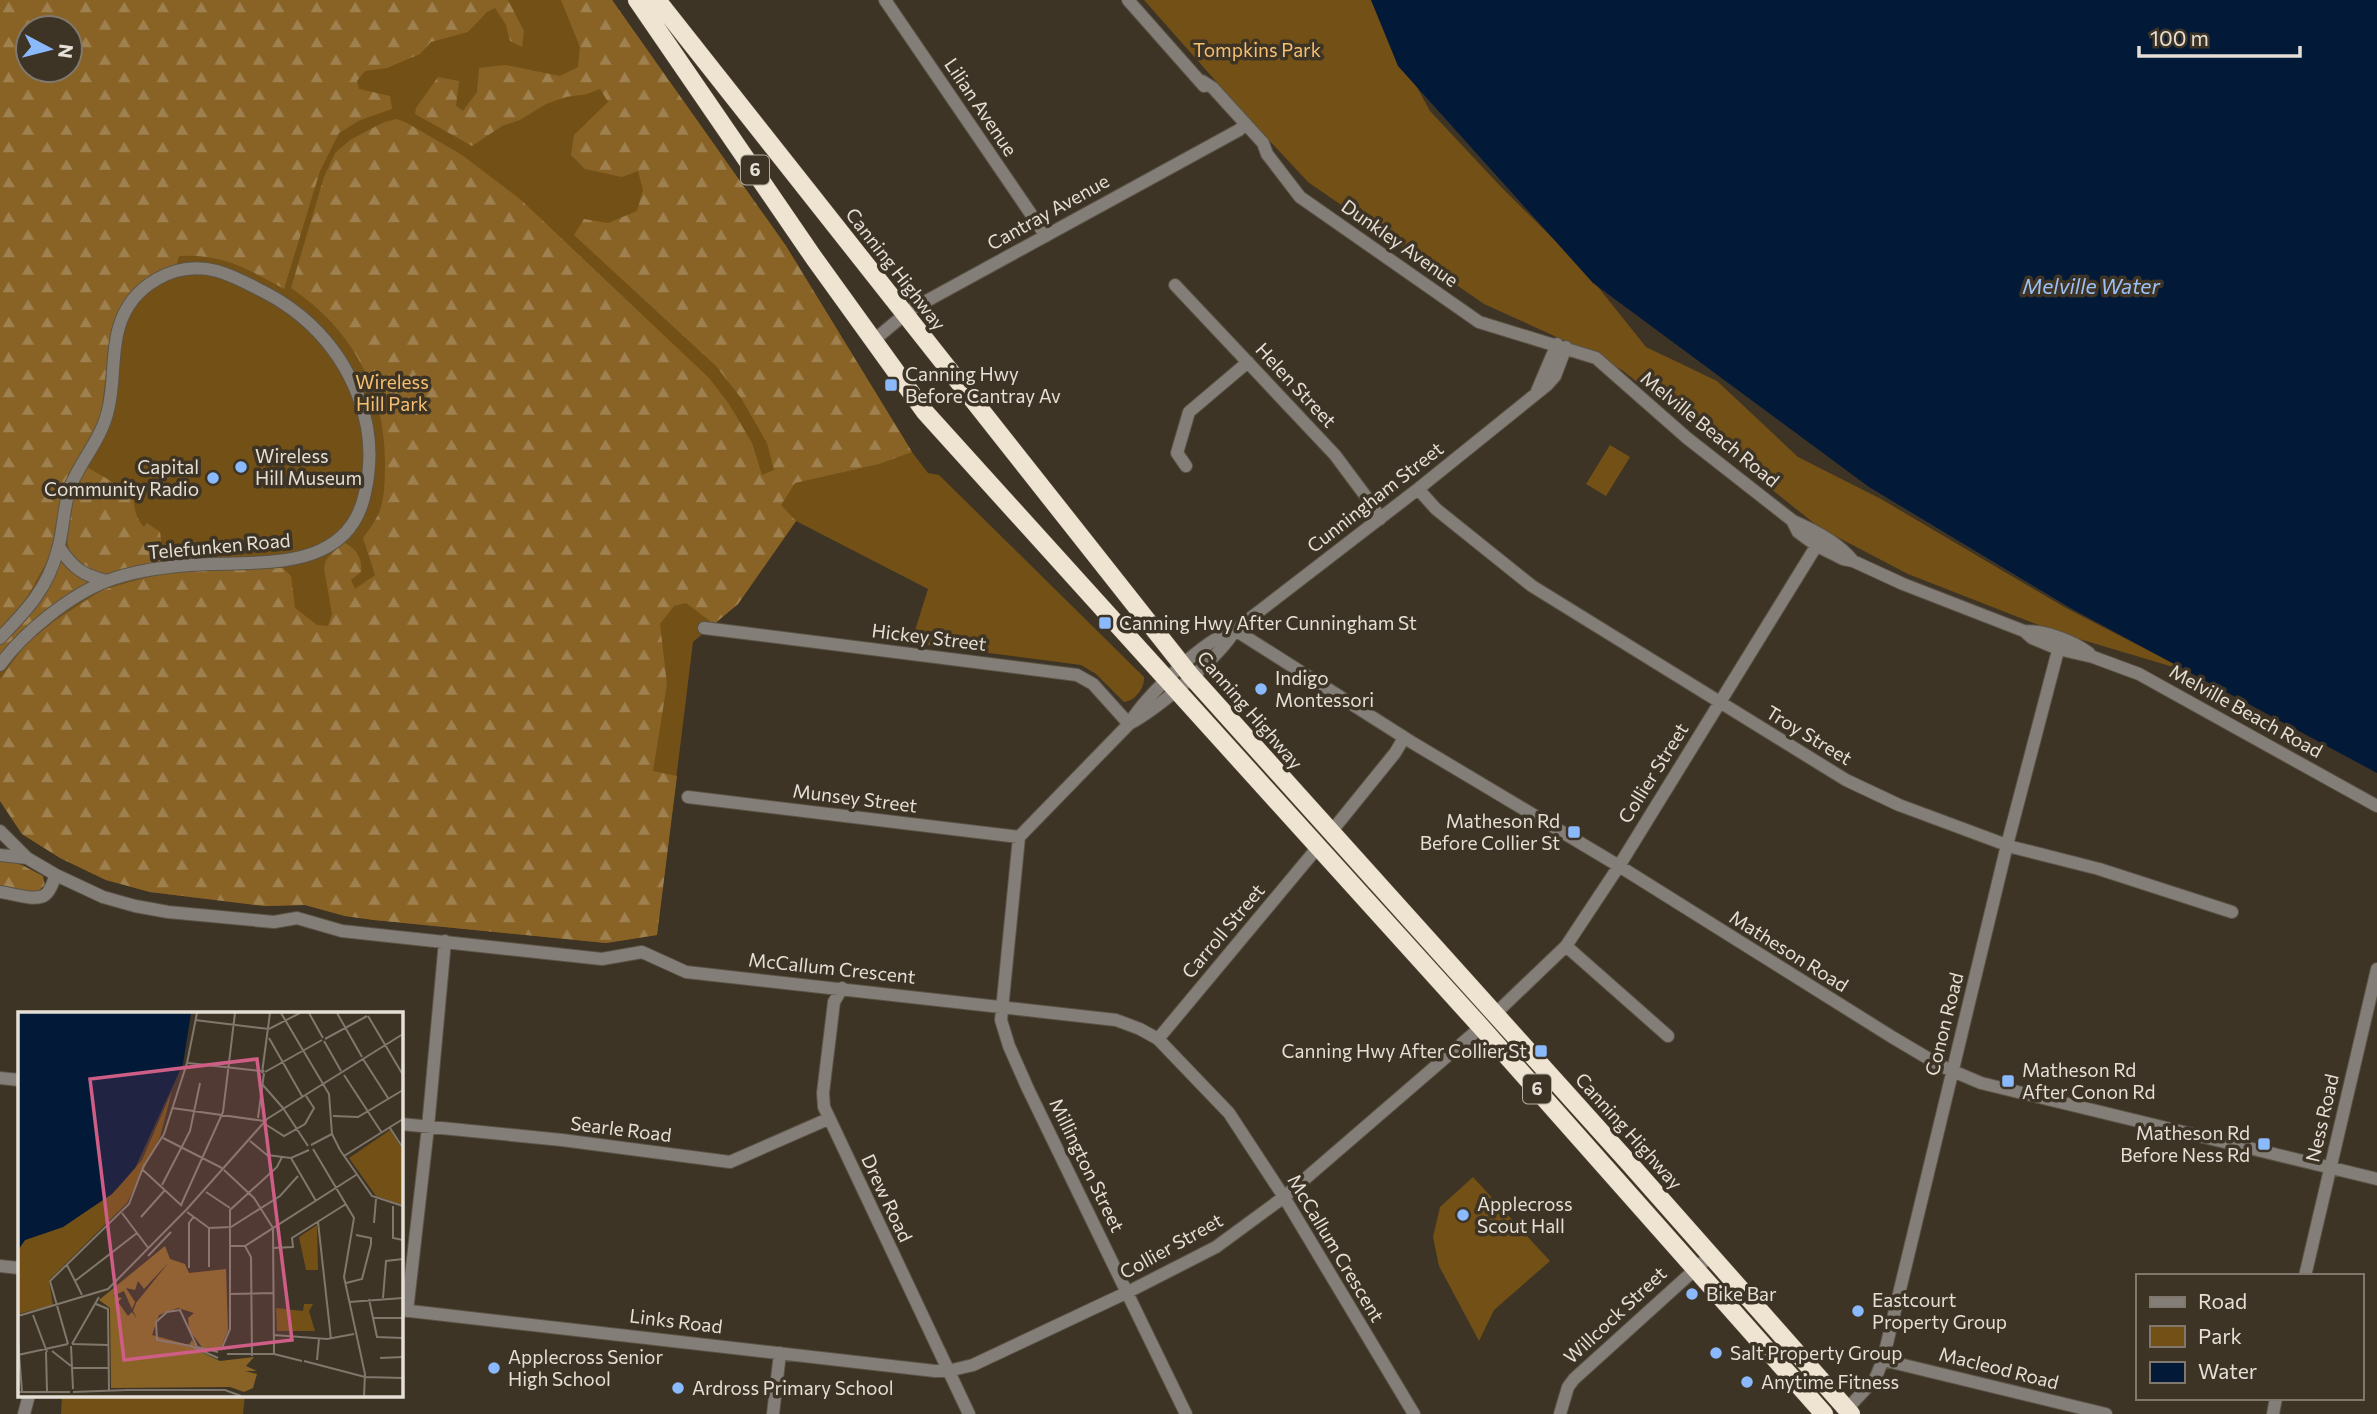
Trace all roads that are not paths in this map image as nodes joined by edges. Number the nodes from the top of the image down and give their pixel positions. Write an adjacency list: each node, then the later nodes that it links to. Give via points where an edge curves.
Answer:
1 (637, 0): 9 (highway, Canning Highway / 6)
2 (657, 0): 8 (highway, Canning Highway / 6)
3 (885, 0): 6 (street, Lilian Avenue)
4 (1128, 0): 5 (street, Dunkley Avenue, via 1213,88)
5 (1242, 126): 6 (street, Cantray Avenue); 10 (street, Dunkley Avenue, via 1263,143 1300,197 1311,205 1479,321)
6 (1046, 236): 8 (street, Cantray Avenue)
7 (1175, 285): 11 (street, Helen Street)
8 (905, 315): 9 (street, Cantray Avenue); 23 (highway, Canning Highway / 6)
9 (874, 340): 24 (highway, Canning Highway / 6, via 925,412)
10 (1560, 350): 13 (street, Cunningham Street, via 1536,392); 15 (street, Melville Beach Road, via 1596,358 1687,438)
11 (1248, 362): 12 (street, via 1189,412 1177,453); 14 (street, Helen Street, via 1335,455)
12 (1186, 466)
13 (1418, 489): 14 (street, Cunningham Street); 25 (street, Troy Street, via 1436,509 1532,586)
14 (1380, 519): 19 (street, Cunningham Street)
15 (1820, 541): 21 (street, Melville Beach Road, via 1903,584 2024,631 2038,631); 25 (street, Collier Street)
16 (59, 547): 17 (street, via 72,566); 17 (street, Telefunken Road, via 72,483 108,411 117,331 136,295 170,273 203,269 243,281 298,313 337,355 365,421 368,481 359,516 350,530 327,548 300,558 188,565); 20 (street, Telefunken Road, via 36,600)
17 (107, 581): 22 (street, Telefunken Road, via 40,622)
18 (704, 628): 26 (street, Hickey Street, via 1077,675 1093,684)
19 (1235, 630): 23 (street, Cunningham Street, via 1222,634); 27 (street, Matheson Road)
20 (0, 638)
21 (2059, 644): 29 (street, Melville Beach Road, via 2081,647 2093,657 2139,674); 33 (street, Conon Road)
22 (0, 664)
23 (1187, 671): 24 (street, Cunningham Street); 31 (highway, Canning Highway / 6)
24 (1171, 685): 26 (street, Cunningham Street, via 1146,716); 34 (highway, Canning Highway / 6)
25 (1719, 703): 33 (street, Troy Street, via 1876,795); 37 (street, Collier Street)
26 (1129, 724): 32 (street, Cunningham Street)
27 (1404, 738): 31 (street); 37 (street, Matheson Road)
28 (688, 797): 32 (street, Munsey Street)
29 (2377, 806)
30 (0, 831): 36 (street, McCallum Crescent)
31 (1331, 832): 46 (highway, Canning Highway / 6)
32 (1019, 836): 45 (street)
33 (2007, 845): 40 (street, Troy Street); 50 (street, Conon Road)
34 (1318, 847): 47 (highway, Canning Highway / 6); 49 (street, Carroll Street)
35 (0, 855): 36 (street, McCallum Crescent)
36 (27, 858): 38 (street, McCallum Crescent)
37 (1619, 866): 42 (street, Collier Street); 50 (street, Matheson Road)
38 (55, 875): 39 (street, via 43,896); 41 (street, McCallum Crescent, via 103,897 150,909 274,922 297,918 342,931)
39 (0, 892)
40 (2232, 912)
41 (445, 941): 44 (street, McCallum Crescent, via 602,959 642,952 686,972); 55 (street)
42 (1566, 946): 46 (street, Collier Street); 48 (street)
43 (2377, 969): 56 (street, Ness Road)
44 (842, 988): 45 (street, McCallum Crescent); 53 (street, Drew Road, via 834,1002 823,1094)
45 (1003, 1006): 49 (street, McCallum Crescent, via 1116,1020); 64 (street, Millington Street, via 1001,1020 1009,1046)
46 (1496, 1013): 59 (highway, Canning Highway / 6)
47 (1482, 1027): 58 (street, Collier Street); 62 (highway, Canning Highway / 6)
48 (1668, 1036)
49 (1158, 1039): 58 (street, McCallum Crescent, via 1229,1113)
50 (1952, 1071): 56 (street, Matheson Road, via 1981,1083); 67 (street, Conon Road)
51 (0, 1079): 52 (street)
52 (18, 1080)
53 (828, 1119): 55 (street, Searle Road, via 730,1162); 68 (street, Drew Road)
54 (402, 1124): 55 (street, Searle Road)
55 (428, 1127): 65 (street)
56 (2330, 1167): 57 (street, Matheson Road); 63 (street, Ness Road)
57 (2377, 1179)
58 (1284, 1198): 64 (street, Collier Street, via 1216,1247); 75 (street, McCallum Crescent)
59 (1711, 1255): 62 (street, Willcock Street); 70 (highway, Canning Highway / 6)
60 (0, 1266): 61 (street)
61 (18, 1268)
62 (1696, 1268): 76 (street, Willcock Street, via 1574,1379); 77 (highway, Canning Highway / 6)
63 (2305, 1274)
64 (1128, 1292): 68 (street, Collier Street, via 973,1365); 74 (street, Millington Street)
65 (404, 1310): 66 (street, Links Road)
66 (780, 1353): 68 (street, Links Road); 72 (street)
67 (1883, 1360): 70 (street, Conon Road, via 1875,1379); 78 (street, Macleod Road)
68 (948, 1371): 73 (street, Drew Road)
69 (29, 1396): 71 (street)
70 (1849, 1411)
71 (24, 1414)
72 (774, 1414)
73 (969, 1414)
74 (1186, 1414)
75 (1414, 1414)
76 (1560, 1414)
77 (1823, 1414)
78 (2106, 1414)

